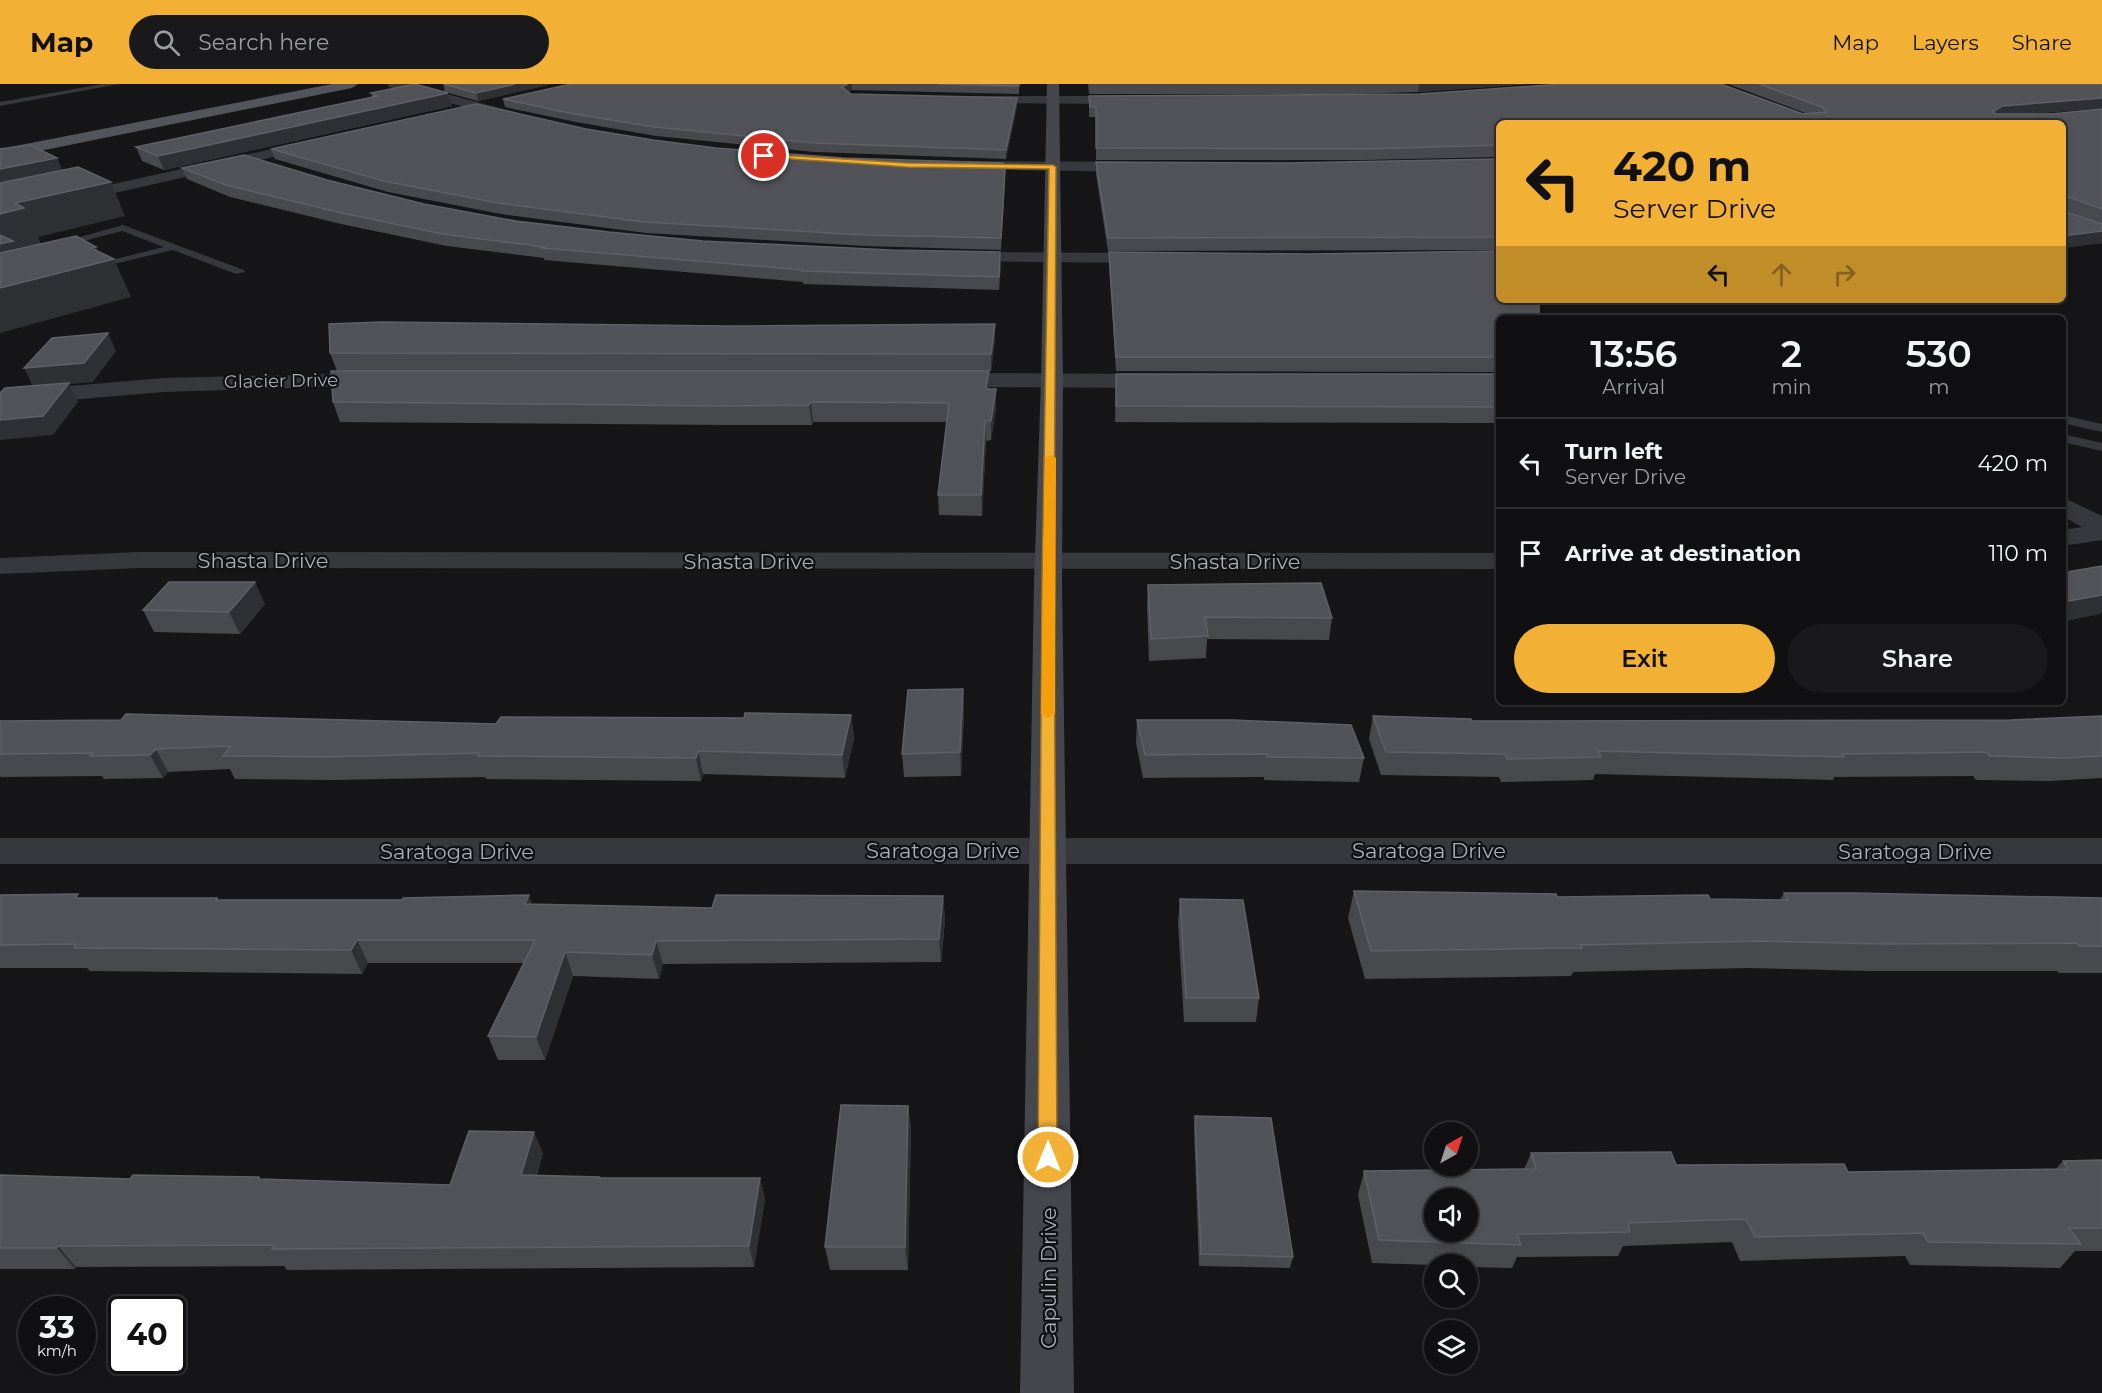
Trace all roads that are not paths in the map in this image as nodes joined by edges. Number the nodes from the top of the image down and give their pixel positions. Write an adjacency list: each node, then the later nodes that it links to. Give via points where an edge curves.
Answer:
1 (115, 84): 8 (lane)
2 (296, 84): 17 (main road)
3 (352, 84): 17 (main road)
4 (394, 84): 13 (street)
5 (1053, 84): 10 (street, Capulin Drive)
6 (50, 87): 8 (lane)
7 (511, 99): 13 (street)
8 (22, 100): 12 (lane)
9 (958, 100): 10 (street)
10 (1053, 100): 11 (street); 20 (street, Capulin Drive)
11 (1148, 100)
12 (0, 104)
13 (477, 107): 14 (street); 15 (street)
14 (450, 113)
15 (524, 119)
16 (326, 140): 18 (street)
17 (2, 145)
18 (248, 158): 22 (street); 24 (street)
19 (946, 166): 20 (street)
20 (1053, 167): 21 (street); 29 (street, Capulin Drive)
21 (1158, 167)
22 (279, 169)
23 (90, 181): 24 (lane)
24 (107, 190): 25 (street)
25 (0, 214)
26 (48, 247): 27 (lane, via 123,228)
27 (174, 247): 31 (lane); 32 (lane)
28 (934, 256): 29 (street)
29 (1052, 258): 30 (street); 35 (street, Capulin Drive)
30 (1170, 258)
31 (82, 271)
32 (240, 272)
33 (395, 380): 37 (street, Glacier Drive, via 163,385)
34 (921, 380): 35 (street)
35 (1052, 381): 36 (street); 46 (street, Capulin Drive)
36 (1181, 381)
37 (0, 399)
38 (2066, 420): 39 (lane)
39 (2102, 428)
40 (2066, 439): 41 (lane)
41 (2102, 447)
42 (2066, 507): 43 (street)
43 (2102, 527)
44 (2102, 532): 45 (street)
45 (2066, 537)
46 (1048, 561): 47 (street, Shasta Drive); 48 (street, Shasta Drive, via 140,560); 49 (street, Capulin Drive)
47 (1496, 561)
48 (0, 566)
49 (1048, 850): 50 (street, Saratoga Drive); 51 (street, Saratoga Drive); 52 (street, Capulin Drive)
50 (0, 851)
51 (2102, 851)
52 (1047, 1393)

